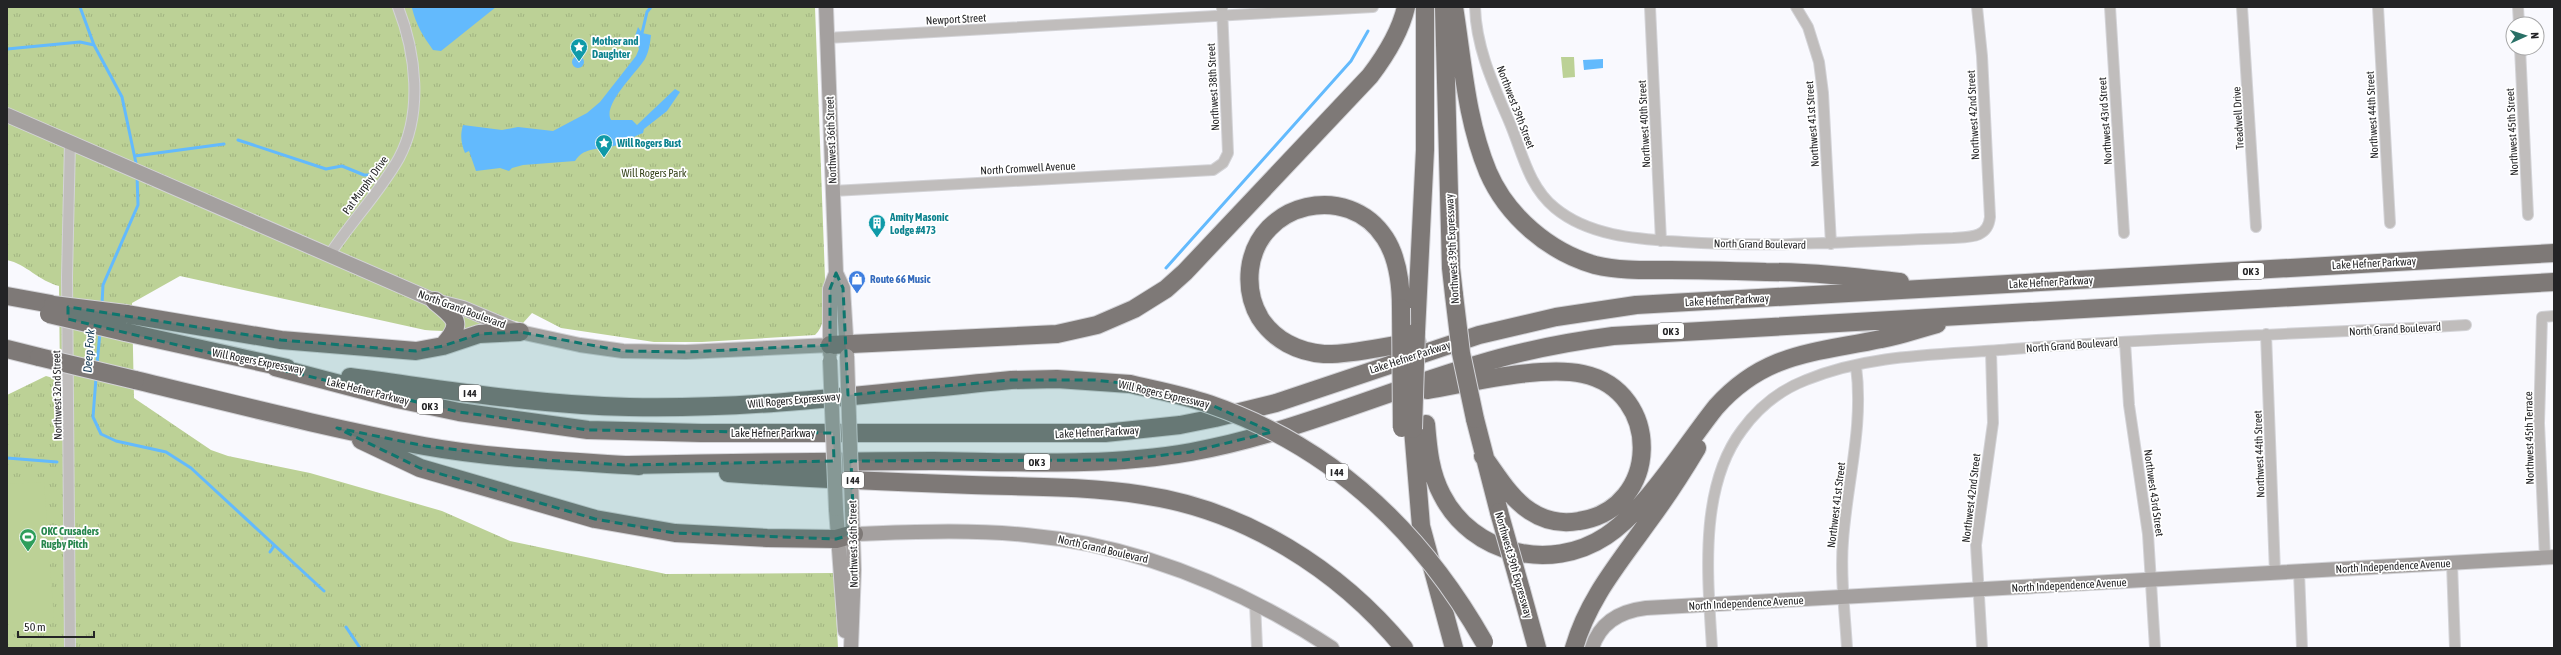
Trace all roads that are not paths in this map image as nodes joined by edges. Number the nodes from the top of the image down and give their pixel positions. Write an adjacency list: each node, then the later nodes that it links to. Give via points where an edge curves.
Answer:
1 (398, 7): 31 (street, Pat Murphy Drive, via 412,66 412,123 402,151 388,175)
2 (826, 7): 16 (main road, Northwest 36th Street)
3 (1373, 7): 15 (street, Newport Street)
4 (1406, 7): 48 (highway, via 1390,48 1370,76 1185,272 1147,302 1097,325 1057,334)
5 (1425, 7): 53 (highway, bridge, via 1426,142)
6 (1444, 7): 55 (highway, Northwest 39th Expressway, bridge, via 1451,268 1462,352)
7 (1454, 7): 33 (highway, via 1470,114 1489,173 1499,193 1518,217 1562,251 1596,265 1631,270 1815,272)
8 (1475, 7): 22 (street, Northwest 39th Street, via 1483,55 1498,97 1531,177)
9 (1650, 7): 28 (street, Northwest 40th Street)
10 (1796, 7): 29 (street, Northwest 41st Street, via 1808,27 1819,62)
11 (1977, 7): 24 (street, Northwest 42nd Street, via 1982,56)
12 (2110, 7): 27 (street, Northwest 43rd Street)
13 (2242, 7): 26 (street, Treadwell Drive)
14 (2378, 7): 25 (street, Northwest 44th Street)
15 (1222, 11): 16 (street, Newport Street); 20 (street, Northwest 38th Street, via 1228,149)
16 (827, 38): 21 (main road, Northwest 36th Street)
17 (2520, 56): 23 (street, Northwest 45th Street)
18 (7, 115): 19 (main road, North Grand Boulevard)
19 (70, 142): 31 (main road, North Grand Boulevard); 70 (street, Northwest 32nd Street, via 67,277)
20 (1222, 164): 21 (street, North Cromwell Avenue, via 1206,171)
21 (833, 191): 48 (main road, Northwest 36th Street, via 836,273 843,288)
22 (1554, 208): 28 (street, North Grand Boulevard, via 1572,220 1593,229)
23 (2528, 215)
24 (1990, 221): 29 (street, North Grand Boulevard, via 1983,233 1972,237)
25 (2390, 223)
26 (2256, 227)
27 (2124, 233)
28 (1662, 241): 29 (street, North Grand Boulevard, via 1763,246)
29 (1831, 244)
30 (2554, 253): 33 (highway, Lake Hefner Parkway / OK 3)
31 (330, 254): 35 (main road, North Grand Boulevard)
32 (2554, 282): 38 (highway, OK 3)
33 (1948, 288): 43 (highway, Lake Hefner Parkway / OK 3, via 1636,305 1556,317)
34 (7, 296): 37 (highway)
35 (435, 301): 41 (main road, North Grand Boulevard, via 463,308); 45 (highway, via 452,315 456,324 455,333)
36 (7, 304): 37 (highway, Will Rogers Expressway / I 44)
37 (50, 309): 45 (highway, bridge, via 126,314 281,340 416,351); 50 (highway, Will Rogers Expressway / I 44, bridge, via 125,332)
38 (1969, 314): 51 (highway, via 1882,339 1802,354 1771,366); 52 (highway, OK 3, via 1671,331 1584,340 1498,358)
39 (2554, 316): 59 (street, Northwest 45th Terrace, via 2542,317 2539,423)
40 (2466, 325): 42 (street, North Grand Boulevard)
41 (520, 332): 45 (highway, via 479,334); 48 (main road, North Grand Boulevard, via 580,345 644,352)
42 (2266, 334): 44 (street, North Grand Boulevard); 62 (street, Northwest 44th Street)
43 (1479, 335): 50 (highway, Lake Hefner Parkway / OK 3, via 1258,408 1180,425 1105,433 709,433 588,430 459,412 397,399); 53 (highway, bridge, via 1340,353 1323,354 1300,349 1282,341 1273,334 1255,310 1250,296 1249,280 1254,251 1271,226 1295,210 1325,204 1356,211 1374,224 1389,244 1399,279 1401,308)
44 (2126, 342): 47 (street, North Grand Boulevard); 63 (street, Northwest 43rd Street, via 2129,405 2144,503)
45 (443, 346)
46 (7, 349): 54 (highway, I 44, bridge)
47 (1991, 351): 49 (street, North Grand Boulevard, via 1914,356); 64 (street, Northwest 42nd Street, via 1993,423 1977,529)
48 (838, 352): 57 (main road, Northwest 36th Street, bridge); 58 (main road, Northwest 36th Street, bridge)
49 (1856, 366): 65 (street, Northwest 41st Street, via 1859,418 1843,541); 67 (street, North Grand Boulevard, via 1806,380 1770,400 1741,431 1722,468 1709,539)
50 (275, 367): 69 (highway, Will Rogers Expressway / I 44, bridge, via 534,401 630,407 718,406 1012,380 1057,379 1130,384 1209,404 1255,423 1312,454 1353,483 1389,515 1417,545 1463,605)
51 (1745, 383): 53 (highway, via 1716,407 1627,518 1599,540 1579,549 1554,555 1533,556 1500,547 1478,536 1463,523 1445,500); 78 (highway, via 1721,411 1663,501 1601,586 1588,610)
52 (1382, 396): 55 (highway, via 1532,374 1582,374 1596,378 1617,391 1633,411 1641,434 1641,463 1636,478 1624,497 1598,516 1572,522 1549,520 1530,511 1516,500); 56 (highway, OK 3, via 1247,440 1190,452 1123,460 809,461)
53 (1414, 427): 76 (highway, via 1421,526)
54 (337, 428): 56 (highway, I 44, via 474,453); 58 (highway, via 420,468 596,519 675,533)
55 (1484, 456): 77 (highway, Northwest 39th Expressway, bridge)
56 (626, 465): 75 (highway, I 44, via 809,479 1080,488 1170,500 1230,519 1290,549 1356,598)
57 (854, 534): 58 (highway); 66 (main road, North Grand Boulevard, via 972,531 1060,539 1155,561 1209,581); 72 (main road, Northwest 36th Street)
58 (836, 539): 71 (main road, Northwest 36th Street)
59 (2549, 558): 60 (main road, North Independence Avenue)
60 (2452, 562): 61 (main road, North Independence Avenue); 84 (street)
61 (2299, 572): 62 (main road, North Independence Avenue); 83 (street)
62 (2275, 573): 63 (main road, North Independence Avenue)
63 (2152, 580): 64 (main road, North Independence Avenue); 82 (street, Northwest 43rd Street)
64 (1978, 590): 65 (main road, North Independence Avenue); 81 (street, Northwest 42nd Street)
65 (1844, 598): 67 (main road, North Independence Avenue); 80 (street, Northwest 41st Street)
66 (1255, 603): 73 (street); 74 (main road, North Grand Boulevard)
67 (1709, 604): 68 (main road, North Independence Avenue, via 1646,608 1626,612 1607,623); 79 (street)
68 (1594, 643)
69 (1485, 645)
70 (70, 648)
71 (847, 648)
72 (851, 648)
73 (1257, 648)
74 (1332, 648)
75 (1404, 648)
76 (1454, 648)
77 (1537, 648)
78 (1574, 648)
79 (1712, 648)
80 (1847, 648)
81 (1982, 648)
82 (2155, 648)
83 (2302, 648)
84 (2455, 648)

